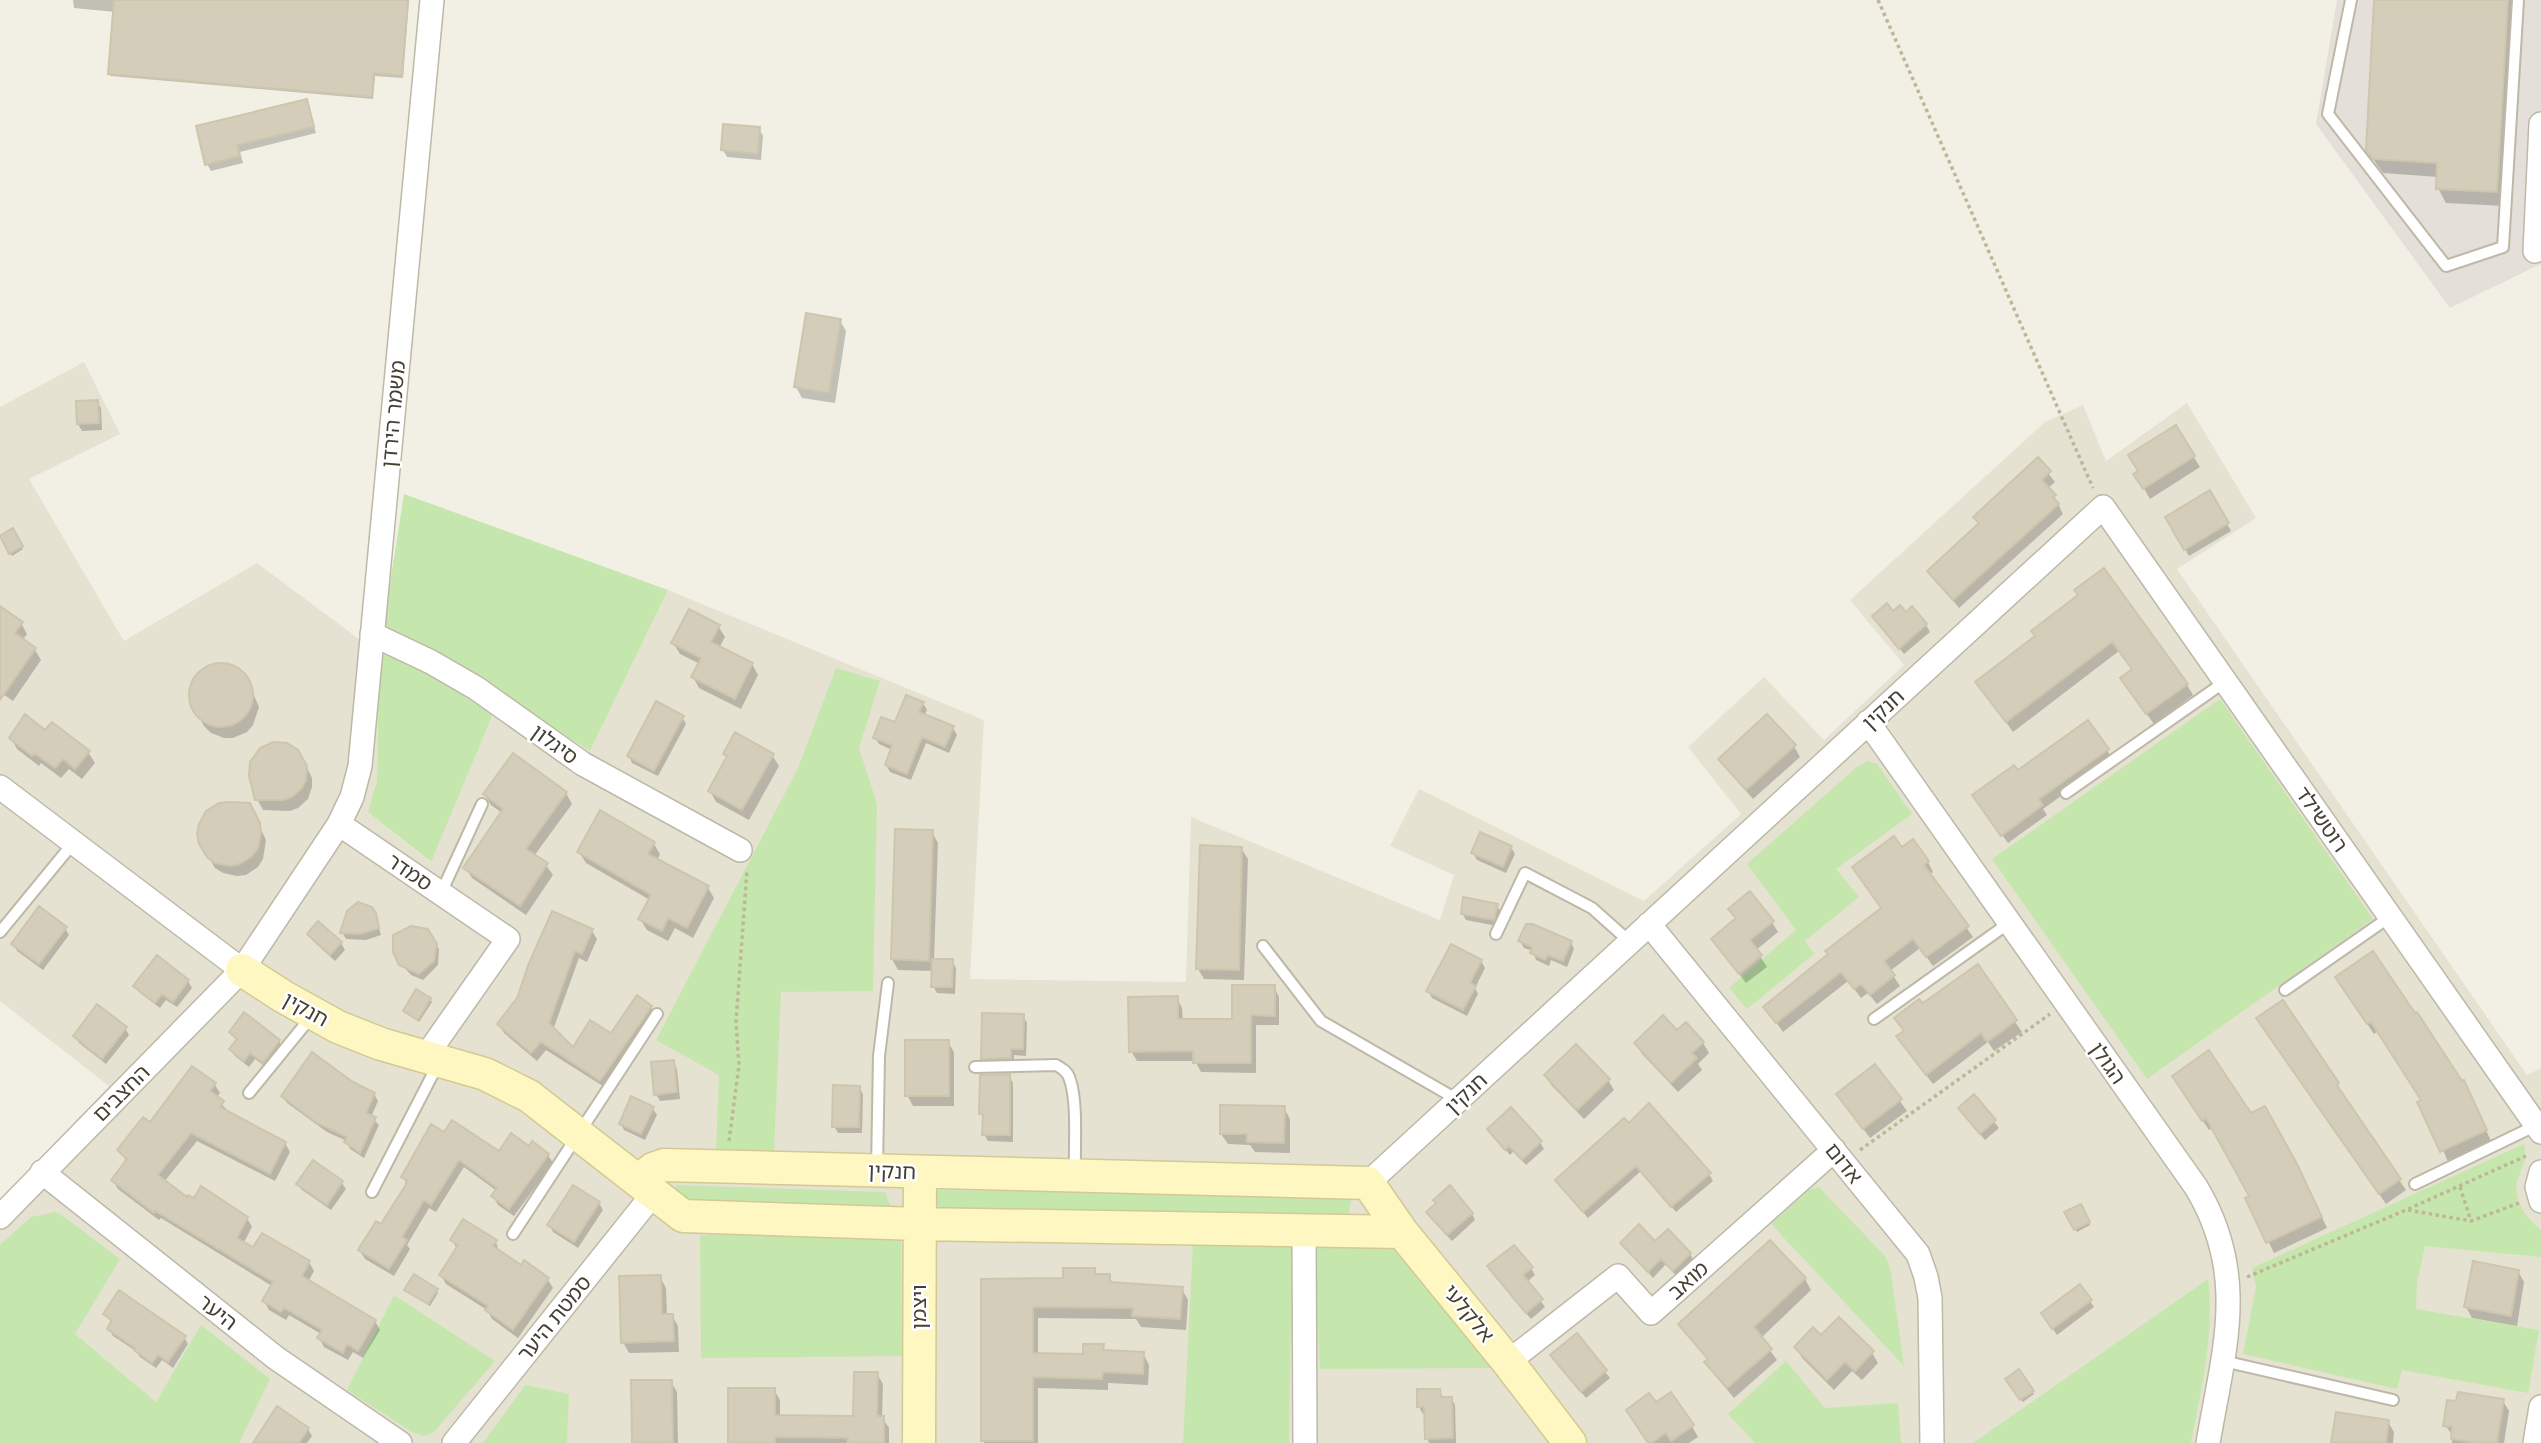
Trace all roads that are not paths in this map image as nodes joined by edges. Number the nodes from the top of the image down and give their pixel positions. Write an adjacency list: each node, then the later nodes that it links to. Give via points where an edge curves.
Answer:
1 (432, 0): 7 (street, משמר הירדן)
2 (2351, 0): 3 (lane, via 2328,114 2446,266 2503,247)
3 (2518, 0)
4 (2541, 124): 5 (street)
5 (2535, 251)
6 (2103, 507): 8 (street, רוטשילד); 9 (street, חנקין)
7 (372, 634): 13 (street, משמר הירדן, via 359,773); 15 (street, סיגלון, via 476,688 583,764)
8 (2226, 681): 11 (lane); 17 (street, רוטשילד)
9 (1868, 722): 18 (street, הגולן); 19 (street, חנקין)
10 (0, 787): 14 (street, חנקין)
11 (2066, 793)
12 (482, 804): 16 (lane)
13 (339, 824): 16 (street, סמדר); 24 (street)
14 (74, 842): 20 (lane); 24 (street, חנקין)
15 (740, 850)
16 (441, 893): 30 (street, סמדר, via 508,939)
17 (2391, 916): 26 (lane); 34 (street, רוטשילד)
18 (2009, 923): 29 (lane); 52 (street, הגולן, via 2204,1201 2221,1243 2229,1285)
19 (1649, 925): 22 (street, חנקין); 36 (street, אדום)
20 (0, 932)
21 (1496, 934): 22 (lane, via 1525,873 1592,908)
22 (1630, 942): 33 (street, חנקין)
23 (1263, 946): 33 (lane, via 1321,1021)
24 (242, 970): 27 (street, חנקין); 39 (street, החצבים)
25 (888, 983): 38 (lane, via 879,1056)
26 (2285, 990)
27 (314, 1014): 30 (street, חנקין, via 360,1036); 32 (lane)
28 (657, 1014): 35 (lane)
29 (1874, 1019)
30 (433, 1058): 35 (street, חנקין, via 485,1074 529,1096); 45 (lane)
31 (975, 1067): 41 (lane, via 1056,1065 1064,1069 1073,1094)
32 (249, 1093)
33 (1458, 1100): 42 (street, חנקין)
34 (2539, 1129): 43 (lane)
35 (579, 1133): 44 (street, חנקין); 51 (lane)
36 (1839, 1156): 53 (street, מואב, via 1651,1313 1618,1276); 61 (street, אדום, via 1911,1244 1925,1270 1930,1298)
37 (2535, 1163): 46 (street)
38 (877, 1171): 40 (street, חנקין); 44 (street, חנקין, via 664,1165 653,1169)
39 (42, 1172): 47 (street, החצבים); 56 (street, היער, via 276,1358)
40 (919, 1172): 41 (street, חנקין); 48 (street, ויצמן)
41 (1075, 1176): 42 (street, חנקין)
42 (1368, 1183): 50 (street, אלקלעי)
43 (2416, 1184)
44 (647, 1186): 48 (street, חנקין, via 683,1216); 57 (street, סמטת היער)
45 (372, 1192)
46 (2540, 1198)
47 (0, 1217)
48 (918, 1224): 49 (street, חנקין); 58 (street, ויצמן)
49 (1304, 1231): 50 (street, חנקין); 59 (street)
50 (1402, 1231): 53 (street, אלקלעי)
51 (513, 1234)
52 (2222, 1360): 54 (lane); 62 (street, הגולן)
53 (1508, 1362): 60 (street, אלקלעי)
54 (2393, 1400)
55 (2541, 1407): 63 (street)
56 (400, 1443)
57 (454, 1443)
58 (919, 1443)
59 (1305, 1443)
60 (1570, 1443)
61 (1932, 1443)
62 (2208, 1443)
63 (2535, 1443)

